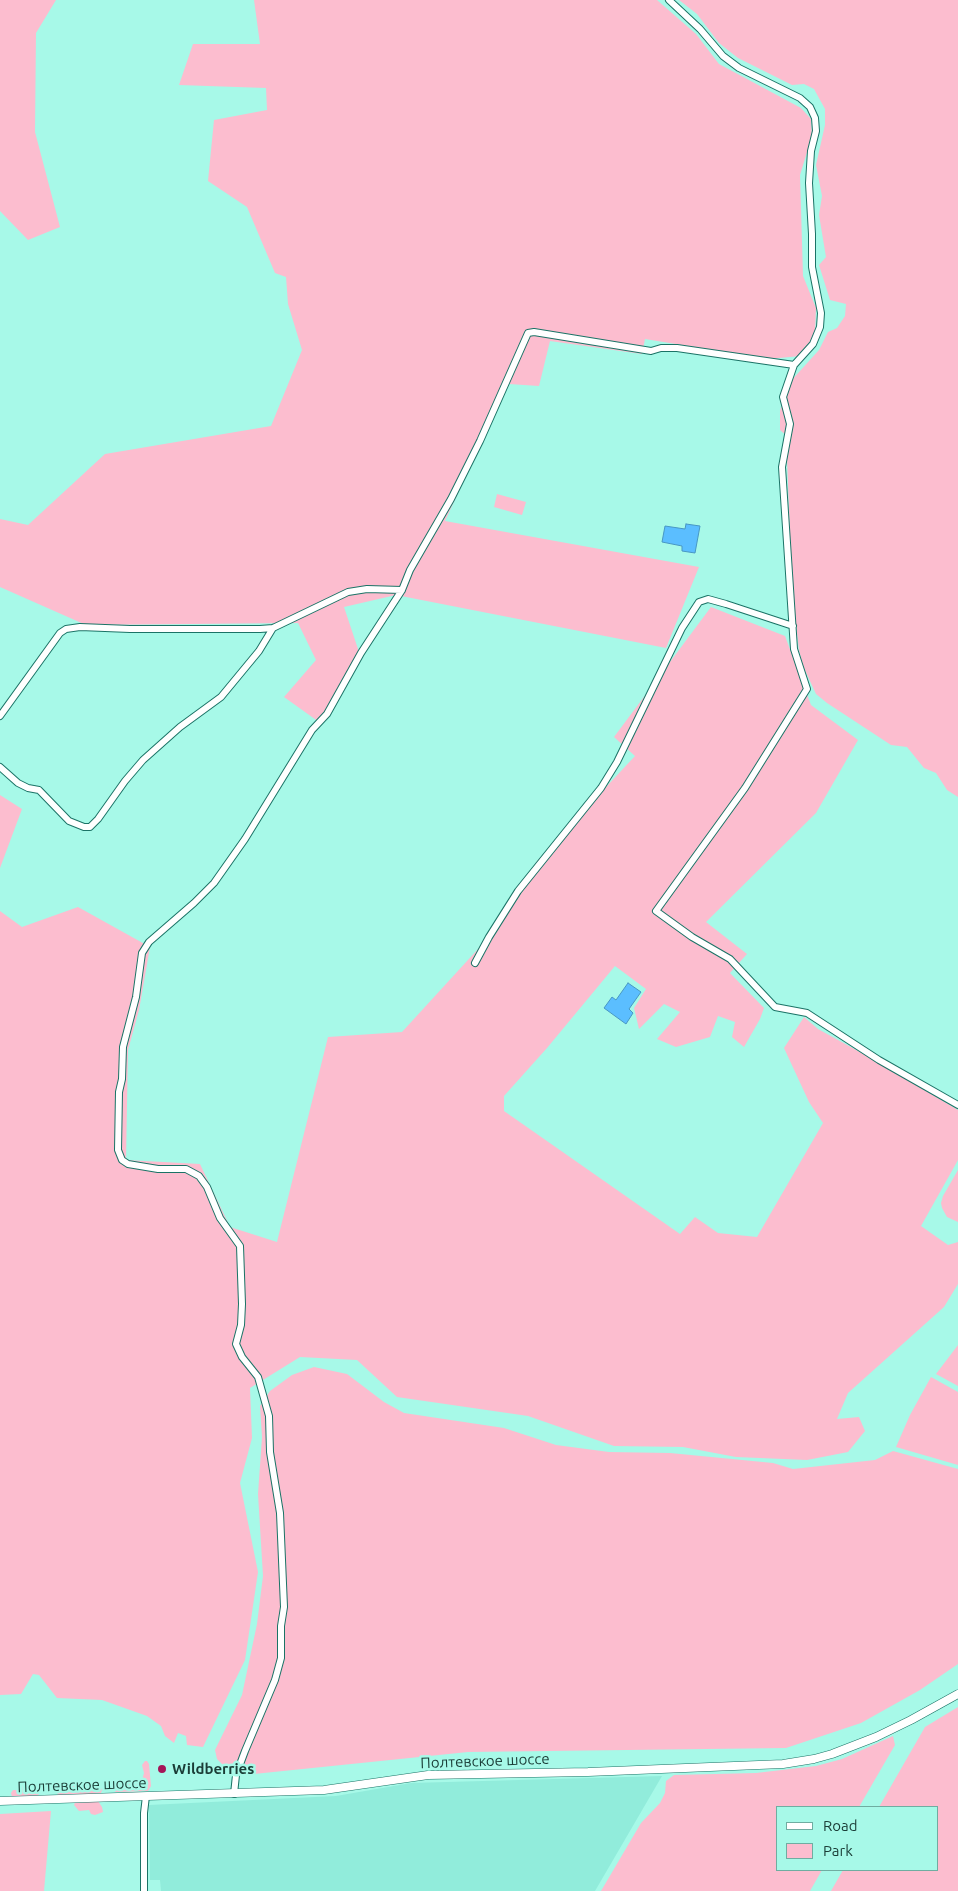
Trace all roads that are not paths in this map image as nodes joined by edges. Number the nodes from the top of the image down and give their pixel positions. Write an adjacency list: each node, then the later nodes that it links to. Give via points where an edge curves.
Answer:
1 (668, 0): 2 (street, via 700,28 723,56 739,68 800,98 810,107 815,118 809,183 812,267 821,313 820,327 813,344)
2 (794, 366): 3 (street, via 677,348 651,351 528,333 480,441); 4 (street, via 783,397 790,424 782,467)
3 (402, 590): 5 (street, via 348,592); 11 (street, via 360,654 327,714 312,730 214,883 149,942 142,953 136,997 123,1047 118,1150 128,1164 192,1171 207,1187 220,1218 240,1246 241,1324 236,1344 258,1378 269,1416 270,1452 280,1522 284,1607 282,1658 239,1767)
4 (793, 626): 8 (street, via 726,604 708,600 698,602 682,628 617,762 601,788 518,891); 9 (street, via 794,649 807,689 745,788 656,910 692,937 730,959 775,1007 807,1013)
5 (273, 628): 6 (street, via 130,630 80,626 66,629); 7 (street, via 259,652 221,697 180,727 144,760 90,827 84,828 69,821 39,790 18,783)
6 (0, 716)
7 (0, 767)
8 (476, 964)
9 (958, 1106)
10 (958, 1694): 11 (street, Полтевское шоссе, via 876,1737 832,1754 799,1762 678,1769 428,1775 324,1790)
11 (234, 1794): 12 (street, Полтевское шоссе)
12 (146, 1796): 13 (street, Полтевское шоссе); 14 (street)
13 (0, 1800)
14 (144, 1891)

